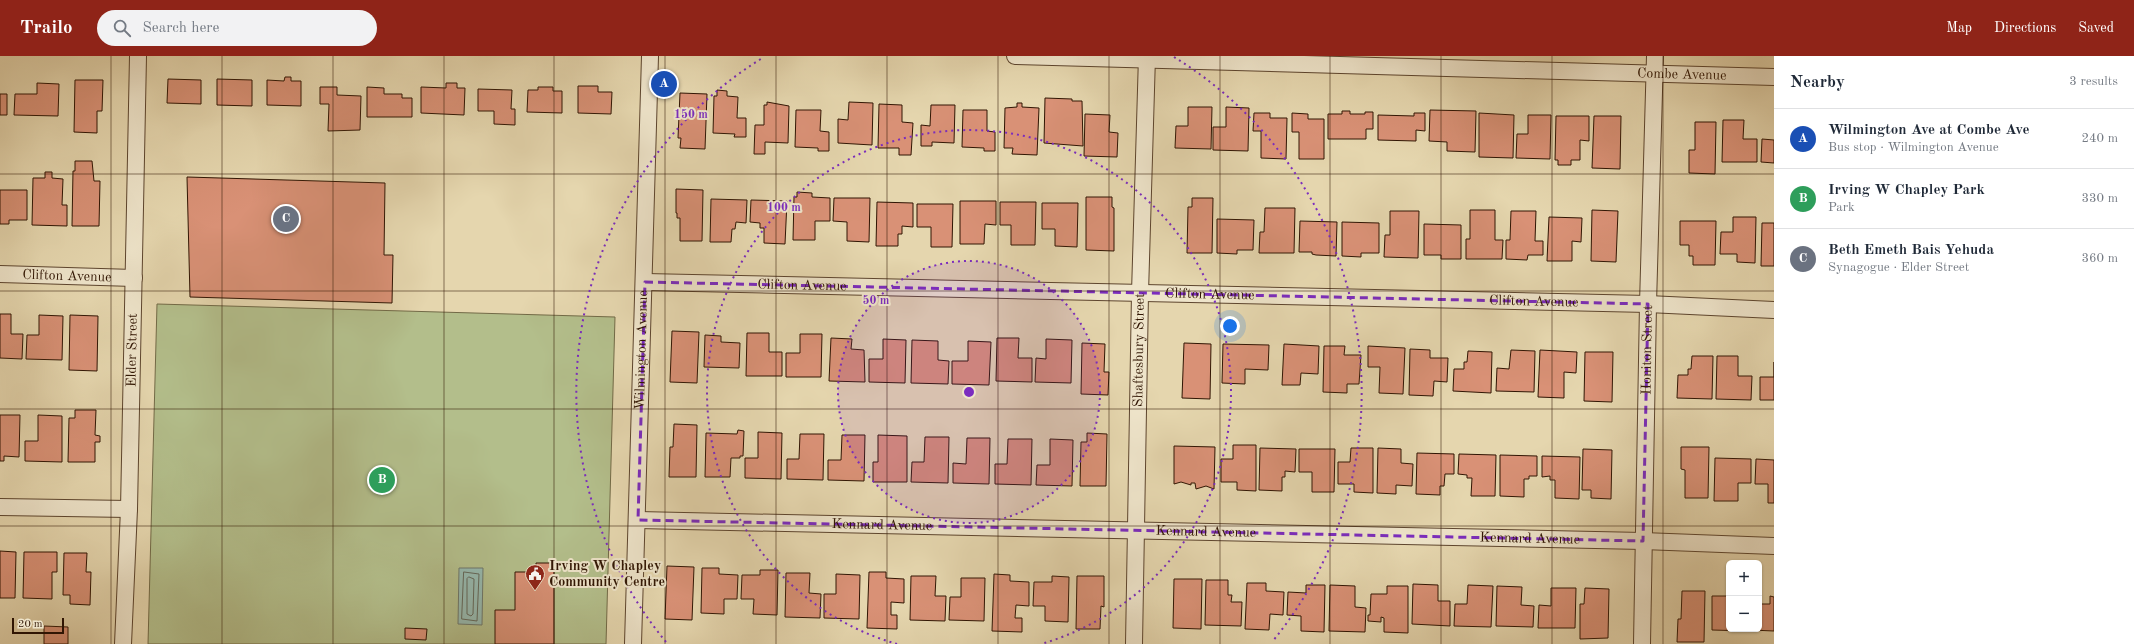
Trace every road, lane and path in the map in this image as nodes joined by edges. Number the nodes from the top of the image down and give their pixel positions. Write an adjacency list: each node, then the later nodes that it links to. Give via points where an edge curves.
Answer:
1 (138, 56): 9 (street, Elder Street)
2 (650, 56): 10 (street, Wilmington Avenue)
3 (1015, 56): 5 (street, Combe Avenue)
4 (1655, 56): 6 (street, Honiton Street)
5 (1147, 58): 6 (street, Combe Avenue); 11 (street, Shaftesbury Street)
6 (1654, 73): 7 (street, Combe Avenue); 12 (street, Honiton Street)
7 (1774, 77)
8 (0, 274): 9 (street, Clifton Avenue)
9 (134, 278): 15 (street, Elder Street)
10 (645, 282): 11 (street, Clifton Avenue); 16 (street, Wilmington Avenue)
11 (1140, 293): 12 (street, Clifton Avenue); 17 (street, Shaftesbury Street)
12 (1648, 304): 13 (street, Clifton Avenue); 18 (street, Honiton Street)
13 (1774, 310)
14 (0, 507): 15 (street)
15 (129, 509): 20 (street, Elder Street)
16 (638, 520): 17 (street, Kennard Avenue); 21 (street, Wilmington Avenue)
17 (1135, 530): 18 (street, Kennard Avenue); 22 (street, Shaftesbury Street)
18 (1643, 541): 19 (street, Kennard Avenue); 23 (street, Honiton Street)
19 (1774, 546)
20 (123, 644)
21 (633, 644)
22 (1134, 644)
23 (1642, 644)

